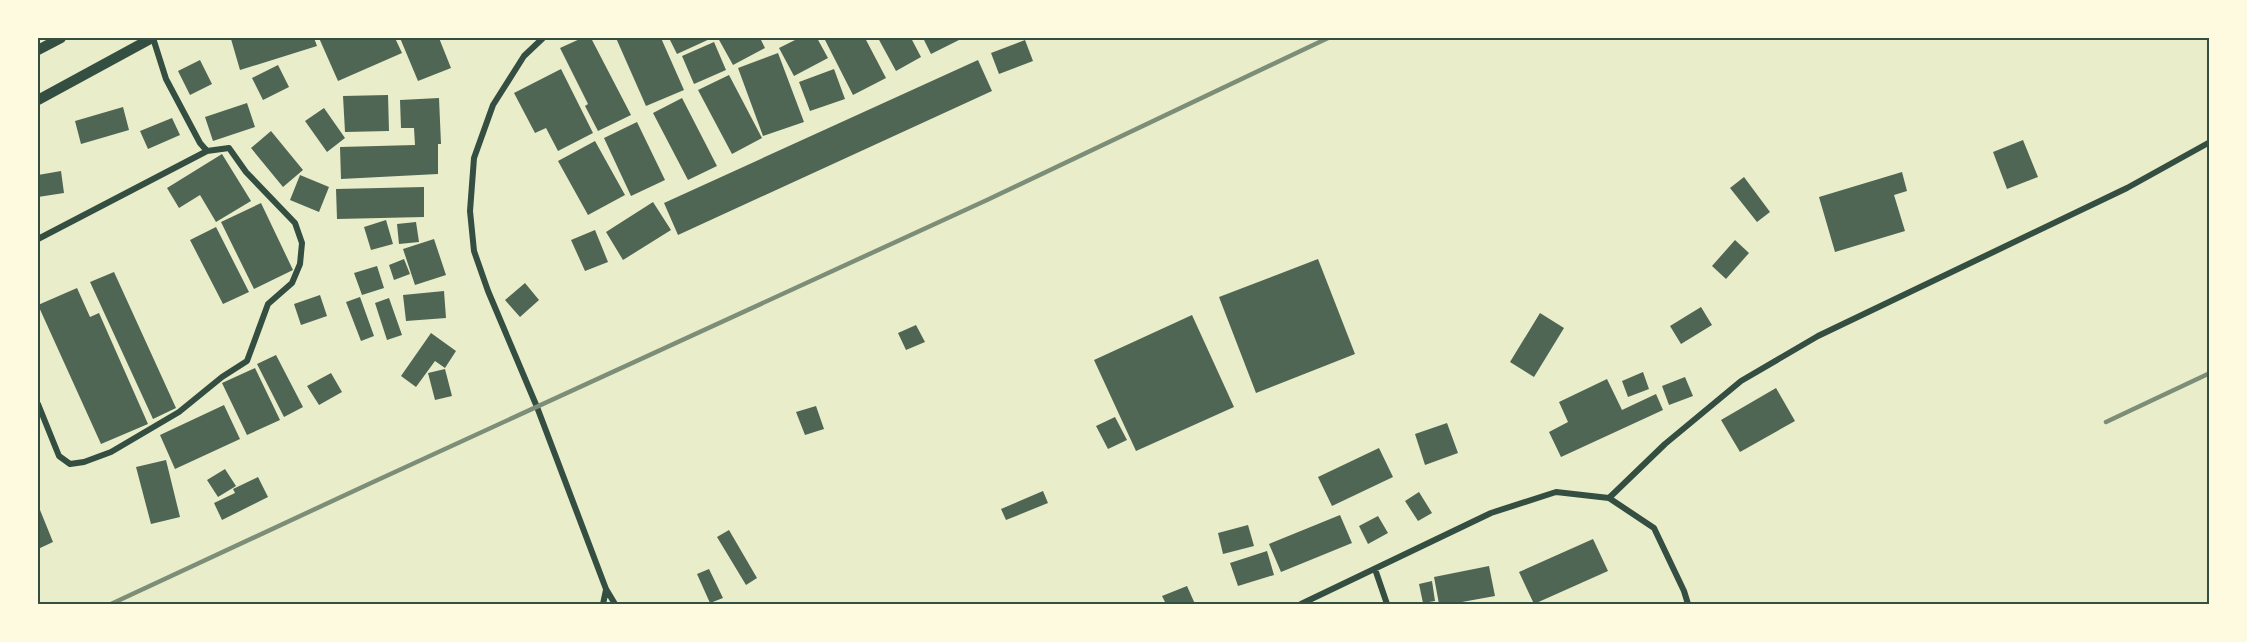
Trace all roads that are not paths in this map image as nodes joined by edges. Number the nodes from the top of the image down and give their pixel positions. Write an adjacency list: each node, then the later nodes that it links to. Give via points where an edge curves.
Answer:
1 (61, 38): 4 (street)
2 (152, 38): 5 (street); 7 (street, via 166,79)
3 (543, 38): 12 (street, via 524,56 493,105 474,158 470,211 474,251)
4 (38, 50)
5 (38, 100)
6 (2210, 142): 10 (street, via 2127,188 1818,336 1741,381 1665,444)
7 (207, 151): 8 (street); 9 (street, via 229,148 246,172 295,223 302,243 300,264 292,283 268,304 247,361 179,412 111,452 84,462 70,464 59,456)
8 (38, 239)
9 (38, 404)
10 (1609, 498): 11 (street, via 1556,492 1491,513); 17 (street, via 1654,528)
11 (1375, 569): 15 (street); 16 (street)
12 (606, 589): 13 (street); 14 (street)
13 (603, 604)
14 (615, 604)
15 (1301, 604)
16 (1386, 604)
17 (1688, 604)

